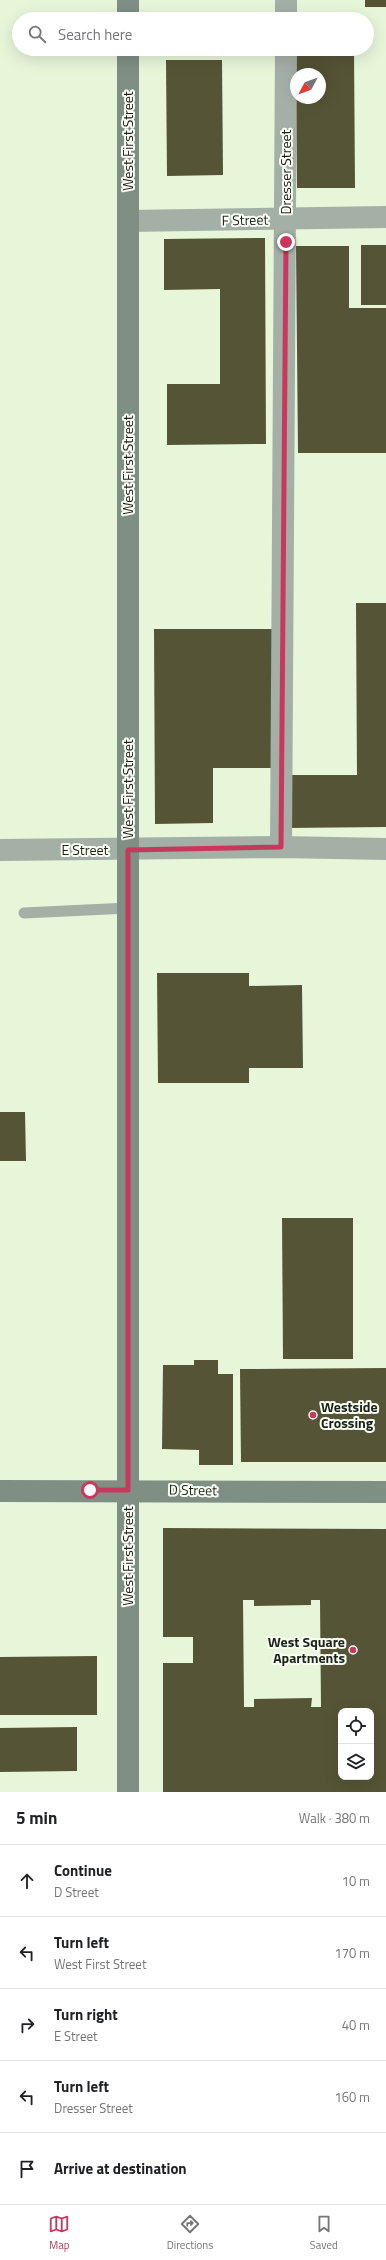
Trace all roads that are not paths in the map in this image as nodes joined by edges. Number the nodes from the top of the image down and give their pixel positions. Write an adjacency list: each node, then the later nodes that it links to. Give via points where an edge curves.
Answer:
1 (128, 0): 3 (main road)
2 (286, 0): 4 (street)
3 (128, 12)
4 (286, 12)
5 (128, 56): 9 (main road, West First Street)
6 (286, 56): 8 (street, Dresser Street)
7 (386, 217): 8 (street, F Street)
8 (286, 219): 9 (street, F Street); 10 (street, Dresser Street)
9 (128, 221): 13 (main road, West First Street)
10 (281, 847): 11 (street, E Street); 13 (street, E Street)
11 (386, 849)
12 (0, 850): 13 (street, E Street)
13 (128, 850): 14 (main road, West First Street)
14 (128, 908): 15 (lane); 16 (main road, West First Street)
15 (24, 912)
16 (128, 1490): 17 (main road, D Street); 18 (main road, D Street); 19 (main road, West First Street)
17 (0, 1491)
18 (386, 1492)
19 (128, 1792)

